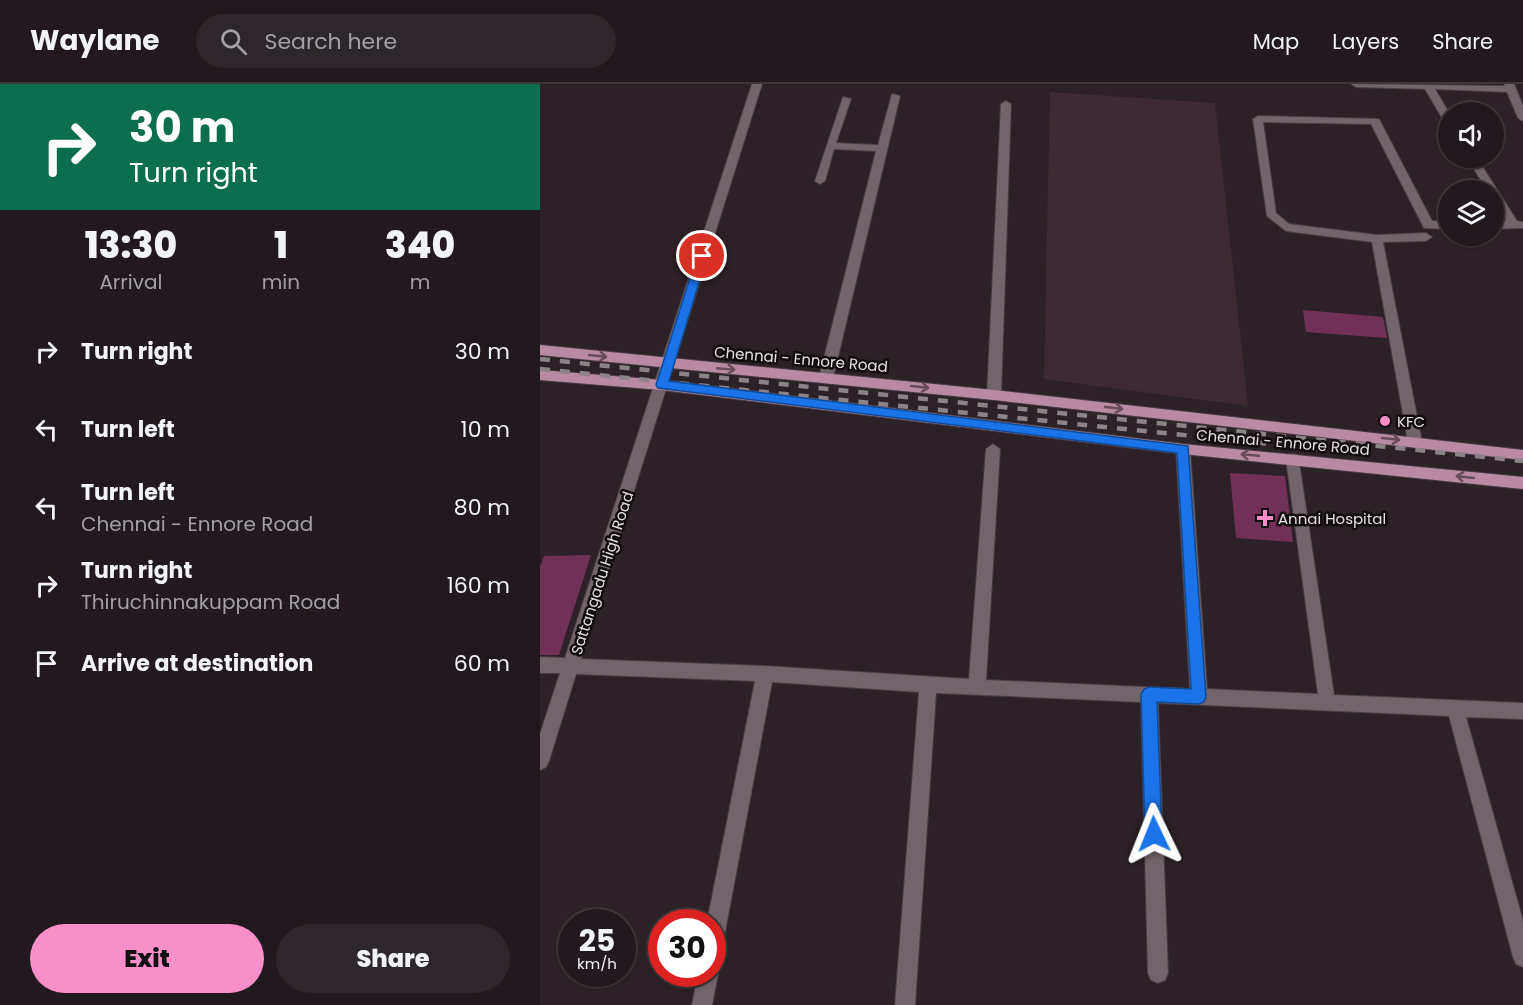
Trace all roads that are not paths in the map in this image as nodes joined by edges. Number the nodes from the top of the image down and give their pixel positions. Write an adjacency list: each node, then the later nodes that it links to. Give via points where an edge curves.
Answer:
1 (757, 84): 19 (street, Sattangadu High Road)
2 (1356, 84): 4 (street)
3 (1510, 87): 4 (street); 9 (street)
4 (1429, 88): 7 (street)
5 (895, 96): 11 (street)
6 (846, 99): 10 (street)
7 (1438, 103)
8 (1006, 104): 23 (street)
9 (1523, 118)
10 (830, 146): 11 (street); 12 (street)
11 (882, 148): 21 (street)
12 (820, 181)
13 (1504, 207): 15 (street)
14 (1438, 225): 17 (street, via 1428,225 1375,121 1258,119 1271,214 1279,223)
15 (1518, 225)
16 (1426, 237): 17 (street)
17 (1377, 239): 24 (street)
18 (540, 350): 19 (main road, Chennai - Ennore Road, one-way to 19)
19 (668, 363): 21 (main road, Chennai - Ennore Road, one-way to 21); 22 (street, Sattangadu High Road)
20 (540, 375): 22 (main road, Chennai - Ennore Road)
21 (826, 378): 23 (main road, Chennai - Ennore Road, one-way to 23)
22 (662, 385): 26 (main road, Chennai - Ennore Road); 31 (street, Sattangadu High Road)
23 (994, 395): 24 (main road, Chennai - Ennore Road, one-way to 24)
24 (1414, 442): 27 (main road, Chennai - Ennore Road)
25 (993, 449): 34 (street)
26 (1183, 449): 28 (main road, Chennai - Ennore Road, one-way to 26); 36 (street)
27 (1523, 455)
28 (1293, 459): 29 (main road, Chennai - Ennore Road, one-way to 28); 37 (street)
29 (1523, 483)
30 (540, 665): 31 (street)
31 (573, 665): 32 (street); 40 (street, Sattangadu High Road)
32 (765, 674): 33 (street); 41 (street)
33 (928, 685): 34 (street); 46 (street)
34 (977, 687): 35 (street)
35 (1149, 694): 36 (street); 43 (street)
36 (1199, 697): 37 (street)
37 (1327, 702): 38 (street)
38 (1455, 708): 39 (street); 42 (street)
39 (1523, 711)
40 (540, 761)
41 (720, 909)
42 (1523, 957)
43 (1158, 973)
44 (705, 987): 45 (street)
45 (702, 1005)
46 (905, 1005)

